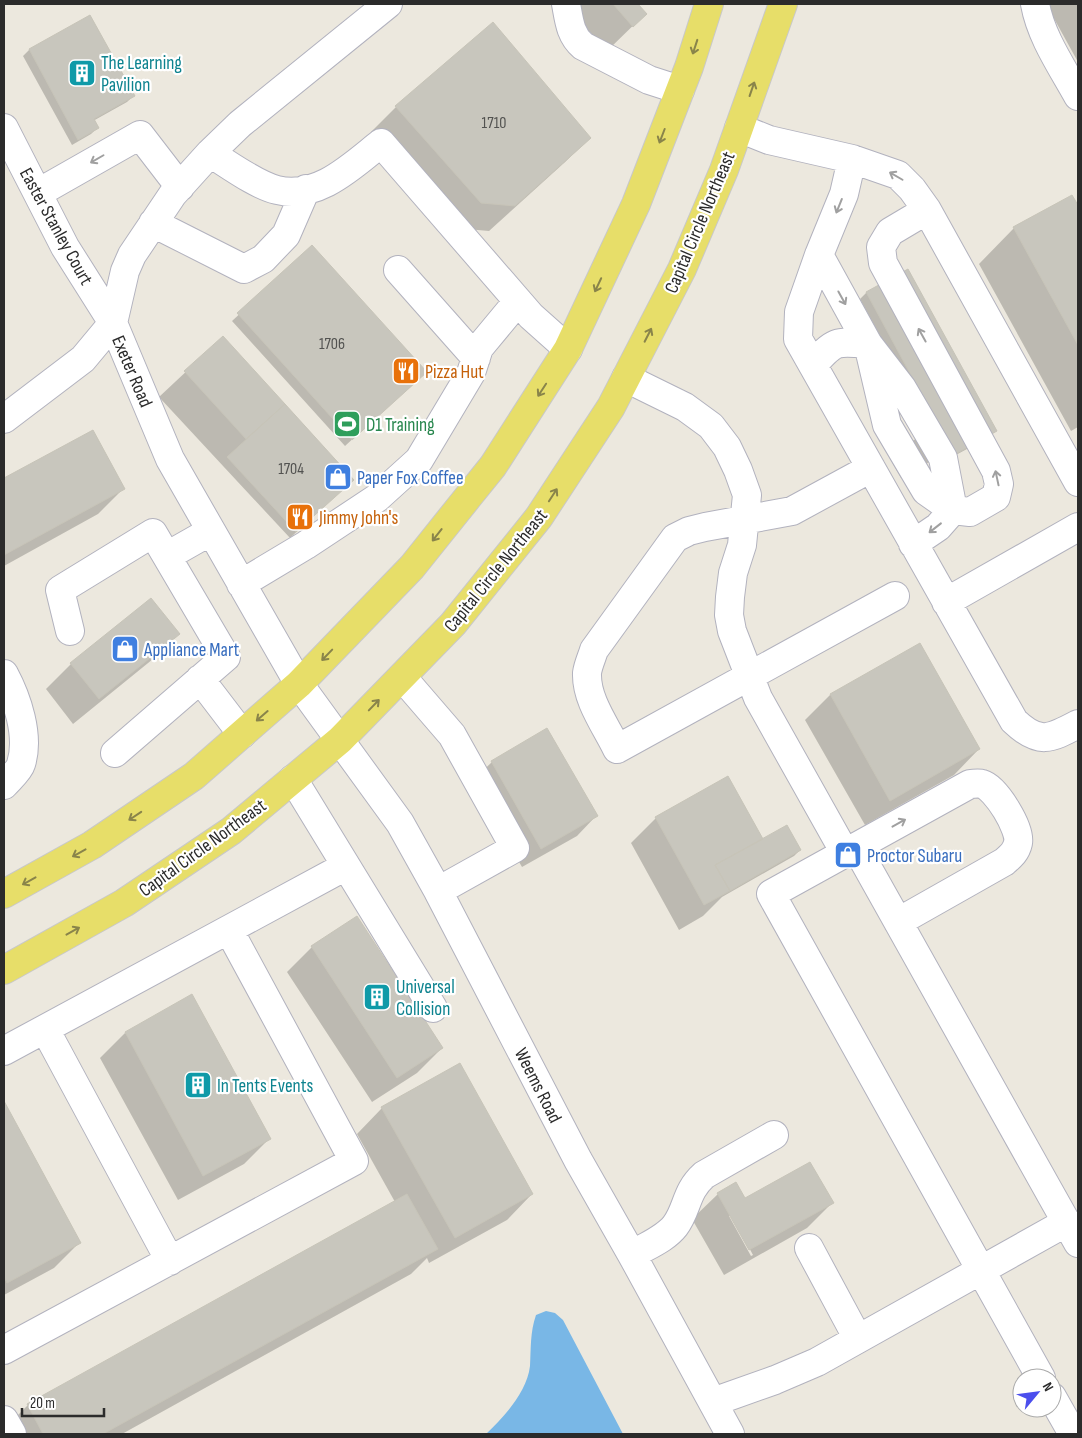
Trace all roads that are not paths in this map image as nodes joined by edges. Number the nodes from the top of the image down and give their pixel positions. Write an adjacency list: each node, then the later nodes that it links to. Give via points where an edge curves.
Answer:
1 (388, 4): 10 (street, Exeter Road, via 240,124)
2 (566, 4): 6 (street, via 572,33 583,46 649,80)
3 (709, 4): 6 (main road, one-way to 6)
4 (782, 4): 9 (main road, Capital Circle Northeast, one-way to 4)
5 (1035, 4): 7 (street, via 1045,36)
6 (680, 90): 22 (main road, one-way to 22, via 636,204)
7 (1078, 96)
8 (4, 128): 14 (street, Easter Stanley Court)
9 (739, 128): 11 (street, via 769,140); 25 (main road, Capital Circle Northeast, one-way to 9, via 682,269)
10 (210, 153): 12 (street, Exeter Road); 13 (street, via 276,190)
11 (852, 159): 15 (street, one-way to 11, via 898,175); 17 (street, one-way to 17, via 844,194)
12 (180, 187): 14 (street, one-way to 14, via 140,135); 16 (street, Exeter Road)
13 (306, 189): 16 (street, via 286,235 263,259 244,269); 19 (street, via 336,178 381,143)
14 (38, 194): 20 (street, Easter Stanley Court, via 65,247)
15 (927, 210): 28 (street); 29 (street, one-way to 15, via 970,512 996,497 998,478 883,263 881,247 890,232)
16 (153, 223): 20 (street, Exeter Road, via 125,271)
17 (819, 255): 21 (street, one-way to 21); 24 (street, via 799,312 798,339)
18 (398, 270): 23 (street)
19 (518, 301): 22 (street); 23 (street, via 479,348)
20 (113, 323): 26 (street, via 83,358); 32 (street, Exeter Road, via 170,459)
21 (868, 344): 24 (street, via 842,342 827,350); 29 (street, via 887,425 926,491)
22 (568, 349): 43 (main road, one-way to 43, via 493,466 418,560)
23 (476, 358): 35 (street, via 419,460 377,498)
24 (813, 364): 27 (street)
25 (626, 378): 30 (street, via 685,407 711,426 727,447 747,495); 41 (main road, Capital Circle Northeast, one-way to 25, via 452,624 539,517 611,407)
26 (4, 419)
27 (871, 468): 30 (street, via 792,511); 33 (street)
28 (1078, 482)
29 (954, 510): 33 (street, one-way to 33, via 938,527)
30 (744, 519): 40 (street, via 742,545 733,573 730,615 732,631); 40 (street, via 689,531 675,538 594,650 587,672 594,703 617,749)
31 (1078, 528): 37 (street)
32 (211, 531): 34 (street); 35 (street, Exeter Road)
33 (913, 544): 37 (street)
34 (167, 556): 38 (street, via 153,533 60,590); 42 (street, via 226,657)
35 (241, 584): 43 (street, Exeter Road)
36 (895, 596): 40 (street)
37 (946, 602): 44 (street, via 1014,721 1026,733 1039,737 1056,736)
38 (70, 631)
39 (4, 674): 49 (street, via 14,694 24,734 21,765)
40 (750, 676): 50 (street, via 758,698)
41 (402, 677): 46 (main road, Capital Circle Northeast, one-way to 41); 52 (street, via 452,735 515,848)
42 (200, 679): 45 (street); 47 (street)
43 (299, 684): 45 (main road, one-way to 45); 46 (street, Exeter Road)
44 (1078, 724)
45 (242, 734): 53 (main road, one-way to 53, via 194,776 92,845)
46 (340, 740): 48 (main road, Capital Circle Northeast); 52 (street, Weems Road, via 400,823)
47 (115, 752)
48 (293, 779): 51 (street); 56 (main road, Capital Circle Northeast, one-way to 48, via 124,903 231,830)
49 (4, 785)
50 (851, 850): 54 (street); 54 (street, one-way to 54, via 970,784 982,784 997,794 1018,834 1014,854); 65 (street, via 771,894)
51 (346, 866): 55 (street); 57 (street)
52 (438, 891): 63 (street, Weems Road, via 578,1160)
53 (4, 894)
54 (898, 922): 61 (street)
55 (229, 930): 58 (street); 64 (street, via 354,1161)
56 (4, 970)
57 (433, 1008)
58 (45, 1029): 59 (street); 64 (street)
59 (4, 1051)
60 (774, 1134): 63 (street, via 704,1175 695,1183 676,1224)
61 (1072, 1233): 65 (street)
62 (809, 1248): 66 (street)
63 (632, 1255): 69 (street, Weems Road)
64 (170, 1261): 67 (street)
65 (981, 1270): 66 (street); 68 (street)
66 (858, 1339): 69 (street, via 792,1373)
67 (4, 1350)
68 (1036, 1368)
69 (713, 1402): 73 (street, Weems Road)
70 (1062, 1415): 74 (street)
71 (4, 1420): 72 (street)
72 (12, 1434)
73 (730, 1434)
74 (1073, 1434)

